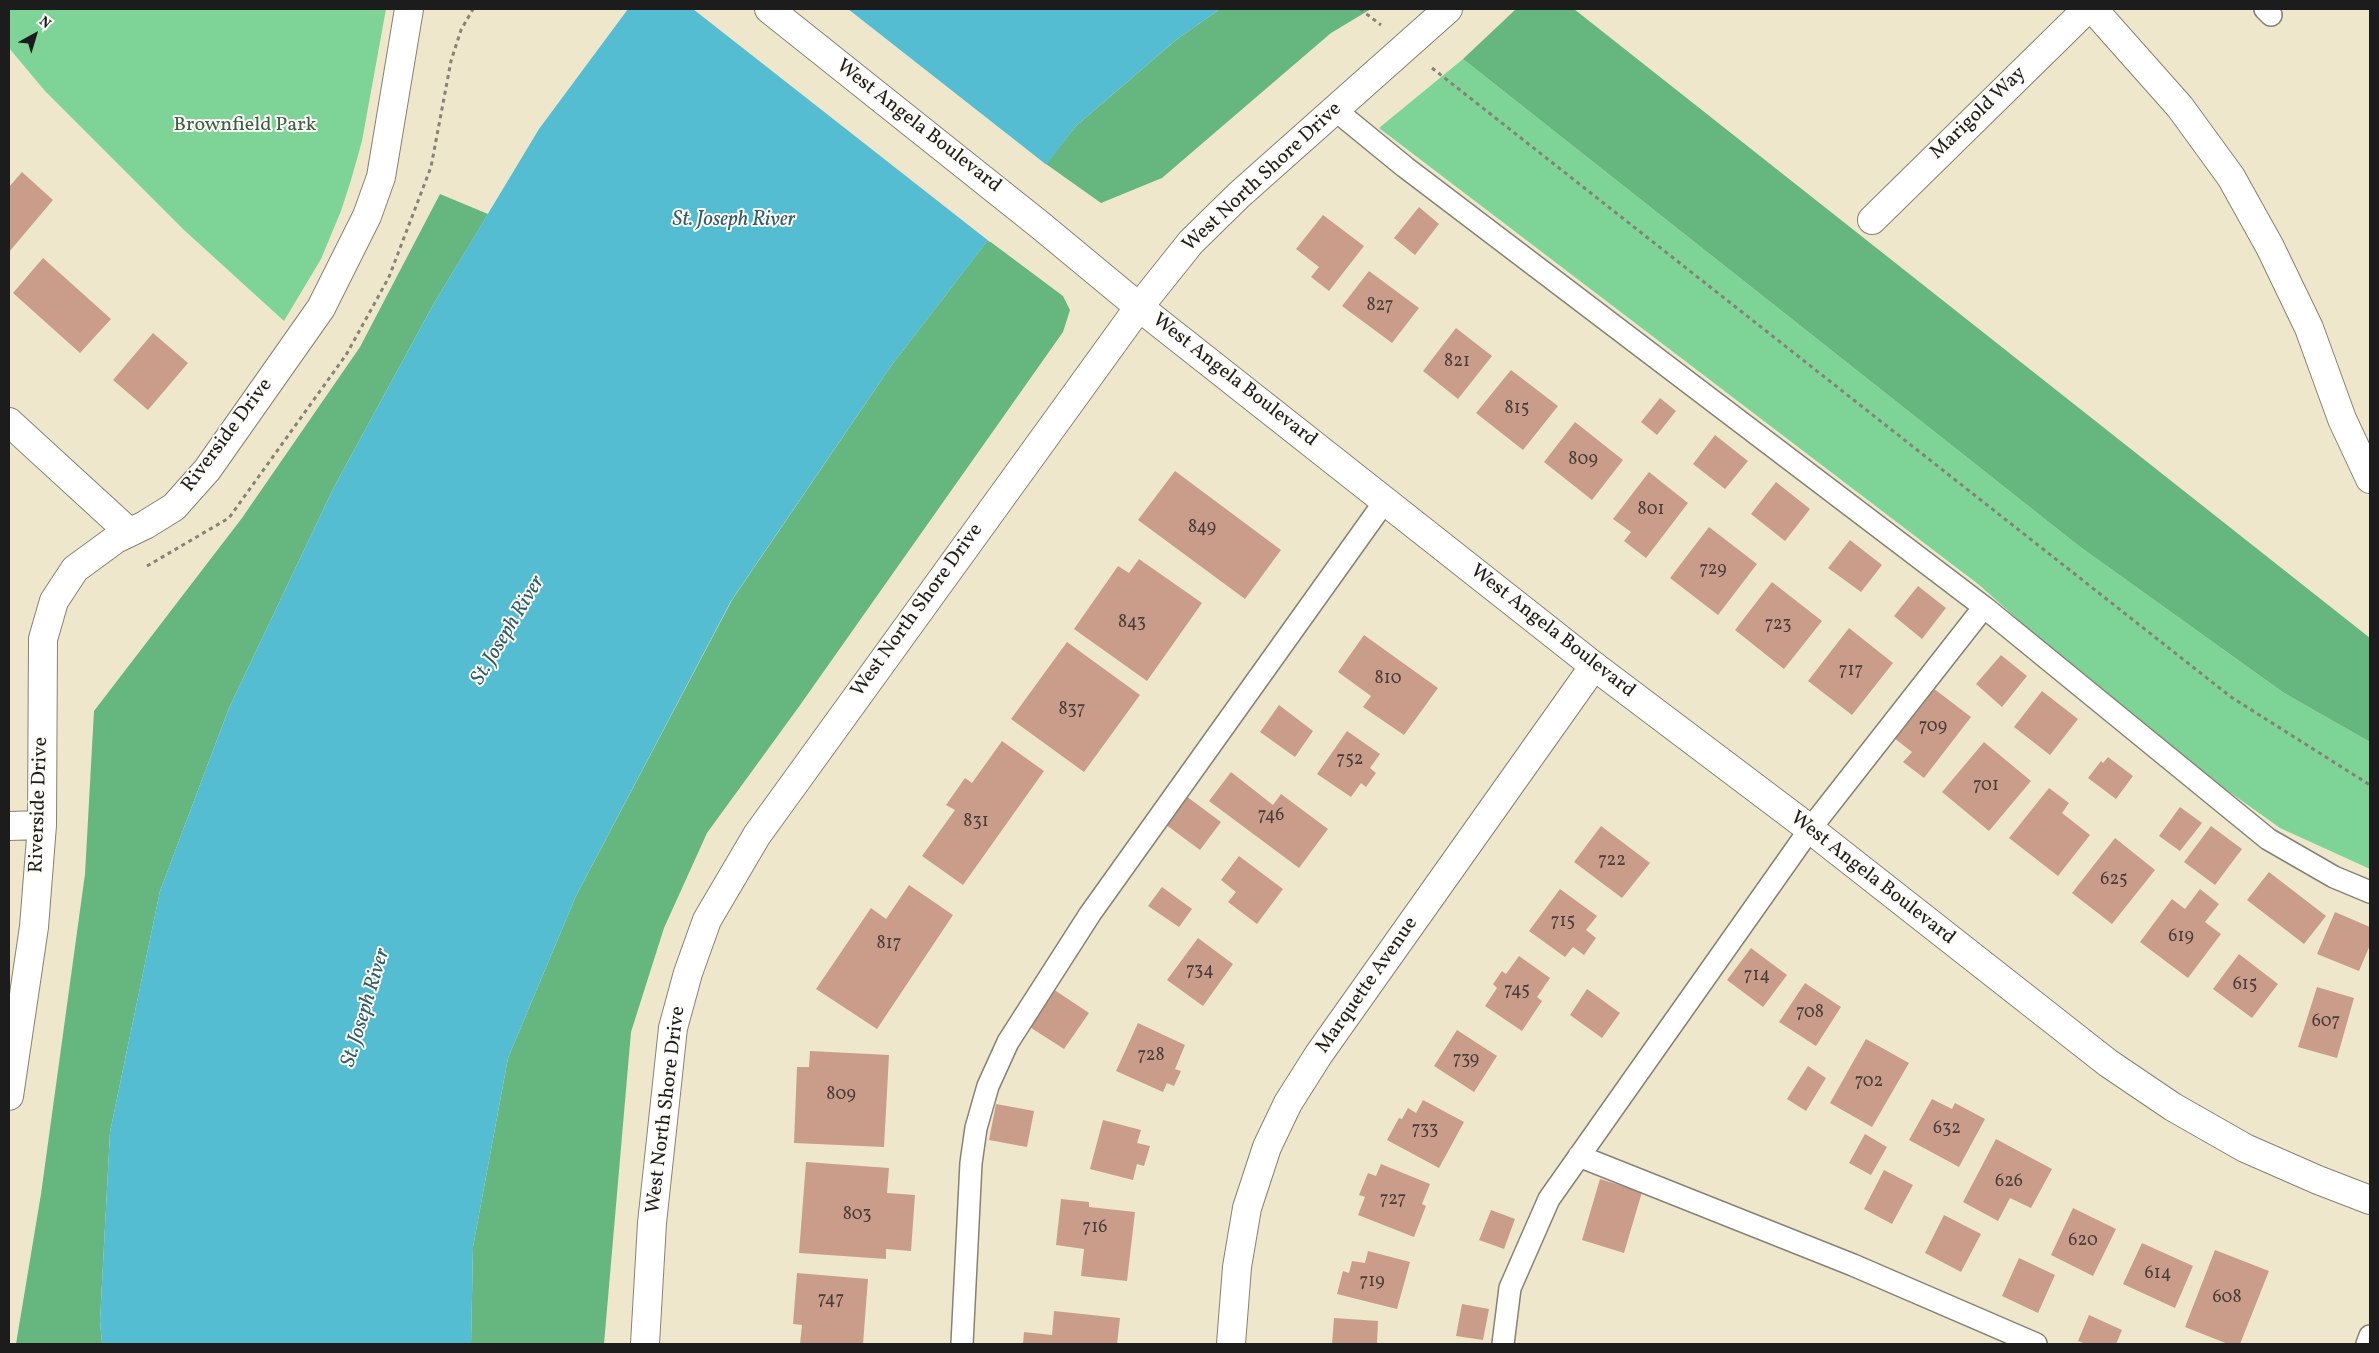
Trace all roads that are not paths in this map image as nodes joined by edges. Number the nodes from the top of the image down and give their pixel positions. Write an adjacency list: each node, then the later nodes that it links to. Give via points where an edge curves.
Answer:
1 (409, 9): 12 (street, Riverside Drive, via 381,177 367,216 321,308 207,470 174,507)
2 (768, 9): 8 (street, West Angela Boulevard)
3 (1448, 9): 6 (street, West North Shore Drive)
4 (2087, 9): 7 (street, Marigold Way)
5 (2093, 9): 10 (street, via 2180,106 2232,177 2270,246 2309,328 2342,418)
6 (1334, 108): 8 (street, West North Shore Drive, via 1191,242); 13 (lane, via 1405,168)
7 (1872, 220)
8 (1139, 307): 11 (street, West Angela Boulevard); 23 (street, West North Shore Drive, via 763,828 707,920 673,1028 652,1223)
9 (9, 422): 12 (street)
10 (2370, 479)
11 (1385, 501): 14 (street, West Angela Boulevard); 24 (lane, via 1090,914 1008,1042 988,1086 976,1128 971,1163)
12 (129, 532): 15 (street, Riverside Drive, via 75,569 54,601 43,639)
13 (1984, 607): 17 (lane); 18 (lane, via 2268,838 2334,877)
14 (1594, 666): 17 (street, West Angela Boulevard); 25 (street, Marquette Avenue, via 1319,1054 1288,1103 1266,1147 1247,1208 1237,1267)
15 (42, 825): 16 (street); 19 (street, Riverside Drive, via 34,927)
16 (9, 826)
17 (1810, 830): 20 (lane); 21 (street, West Angela Boulevard, via 2108,1063 2173,1107 2245,1148)
18 (2370, 892)
19 (9, 1096)
20 (1579, 1156): 26 (lane, via 1549,1199 1510,1288); 27 (lane, via 1853,1266)
21 (2370, 1200)
22 (2370, 1336): 28 (lane)
23 (645, 1344)
24 (962, 1344)
25 (1232, 1344)
26 (1503, 1344)
27 (2036, 1344)
28 (2368, 1344)

